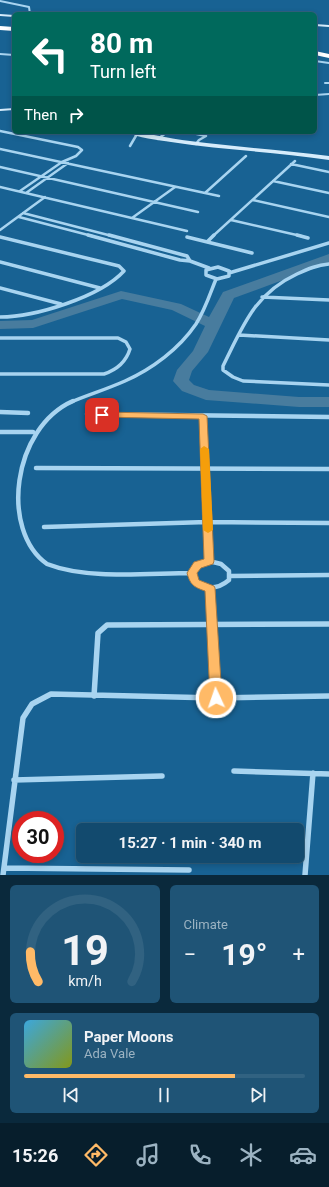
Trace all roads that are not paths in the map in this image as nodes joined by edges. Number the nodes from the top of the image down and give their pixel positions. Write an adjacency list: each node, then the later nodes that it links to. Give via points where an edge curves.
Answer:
1 (0, 1): 2 (street, via 29,7)
2 (30, 12)
3 (0, 15): 4 (street)
4 (12, 16)
5 (0, 25): 6 (highway)
6 (12, 26)
7 (317, 26): 8 (street)
8 (329, 26)
9 (0, 28): 10 (highway)
10 (12, 29)
11 (317, 49): 12 (highway)
12 (329, 51)
13 (317, 53): 16 (highway)
14 (0, 54): 15 (street)
15 (12, 55)
16 (329, 56)
17 (317, 60): 18 (street)
18 (329, 63)
19 (325, 83): 20 (street)
20 (329, 83)
21 (329, 94): 22 (street)
22 (317, 95)
23 (12, 109): 24 (street)
24 (0, 110)
25 (0, 131): 26 (street)
26 (12, 134)
27 (14, 134): 37 (street, via 81,148 80,153)
28 (137, 134): 31 (street); 33 (street)
29 (164, 134): 31 (street)
30 (197, 134): 32 (street, via 206,136)
31 (158, 139): 32 (street)
32 (196, 144): 36 (street)
33 (130, 146)
34 (0, 148): 39 (street)
35 (246, 156): 51 (street)
36 (329, 158)
37 (70, 159): 39 (street); 40 (street)
38 (295, 161): 41 (street)
39 (62, 162): 40 (street); 44 (street)
40 (68, 163): 45 (street); 47 (street)
41 (291, 164): 43 (street); 46 (street)
42 (0, 167): 44 (street)
43 (329, 172)
44 (41, 177): 45 (street); 49 (street)
45 (47, 178): 50 (street); 56 (street)
46 (273, 181): 52 (street); 55 (street)
47 (175, 186): 51 (street); 56 (street)
48 (1, 187): 49 (street)
49 (20, 191): 50 (street)
50 (26, 193): 54 (street)
51 (205, 193): 53 (street)
52 (329, 193)
53 (219, 196)
54 (45, 197): 58 (street); 61 (street)
55 (253, 200): 60 (street); 62 (street)
56 (153, 202): 57 (street); 61 (street)
57 (198, 212)
58 (23, 213): 59 (street); 71 (street, via 187,256)
59 (19, 216): 63 (street); 71 (street)
60 (329, 216)
61 (132, 218): 64 (street)
62 (231, 220): 67 (street); 68 (street)
63 (0, 230)
64 (187, 231)
65 (0, 237): 78 (street, via 123,269 123,273)
66 (187, 237): 68 (street)
67 (308, 238)
68 (207, 242): 70 (street)
69 (329, 243): 75 (street)
70 (252, 253)
71 (190, 261): 74 (street)
72 (0, 262): 78 (street)
73 (329, 264): 79 (street, via 316,266 290,277)
74 (209, 268): 75 (street, via 222,268); 76 (street, via 206,275)
75 (230, 273): 76 (street, via 226,278)
76 (216, 279): 94 (street, via 193,328 174,348 137,375 64,405 50,414)
77 (0, 288): 81 (street)
78 (101, 288): 81 (street)
79 (262, 297): 80 (street); 83 (street, via 247,317)
80 (329, 300)
81 (61, 304): 82 (street, via 30,314)
82 (0, 317)
83 (239, 335): 85 (street); 87 (street, via 223,366 233,377 254,382)
84 (0, 338): 86 (street, via 118,338 126,342 130,349 122,363 104,374)
85 (329, 340)
86 (0, 374)
87 (329, 386)
88 (0, 412): 89 (street)
89 (28, 413)
90 (88, 414): 91 (street)
91 (203, 416): 92 (street); 97 (street)
92 (329, 417)
93 (0, 432): 94 (street)
94 (33, 432): 95 (street)
95 (25, 444)
96 (36, 468): 97 (street)
97 (205, 469): 98 (street); 99 (street)
98 (329, 469)
99 (207, 522): 100 (street); 101 (street); 103 (street)
100 (329, 523)
101 (44, 527)
102 (29, 553): 104 (street, via 53,566 81,573)
103 (209, 561): 104 (street, via 197,565); 106 (street, via 221,564 229,571)
104 (192, 573): 107 (street, via 195,582)
105 (329, 575): 106 (street)
106 (230, 576): 107 (street, via 222,586)
107 (210, 588): 108 (street)
108 (211, 624): 109 (street); 110 (street, via 103,627 98,633); 112 (street)
109 (329, 624)
110 (94, 696): 112 (street); 117 (street, via 51,694 32,704 23,718)
111 (329, 696): 112 (street)
112 (216, 698)
113 (234, 771): 114 (street)
114 (313, 772): 115 (street); 120 (street)
115 (329, 774)
116 (162, 776): 117 (street)
117 (14, 780): 119 (street)
118 (189, 870): 119 (street)
119 (4, 872)
120 (305, 875)

